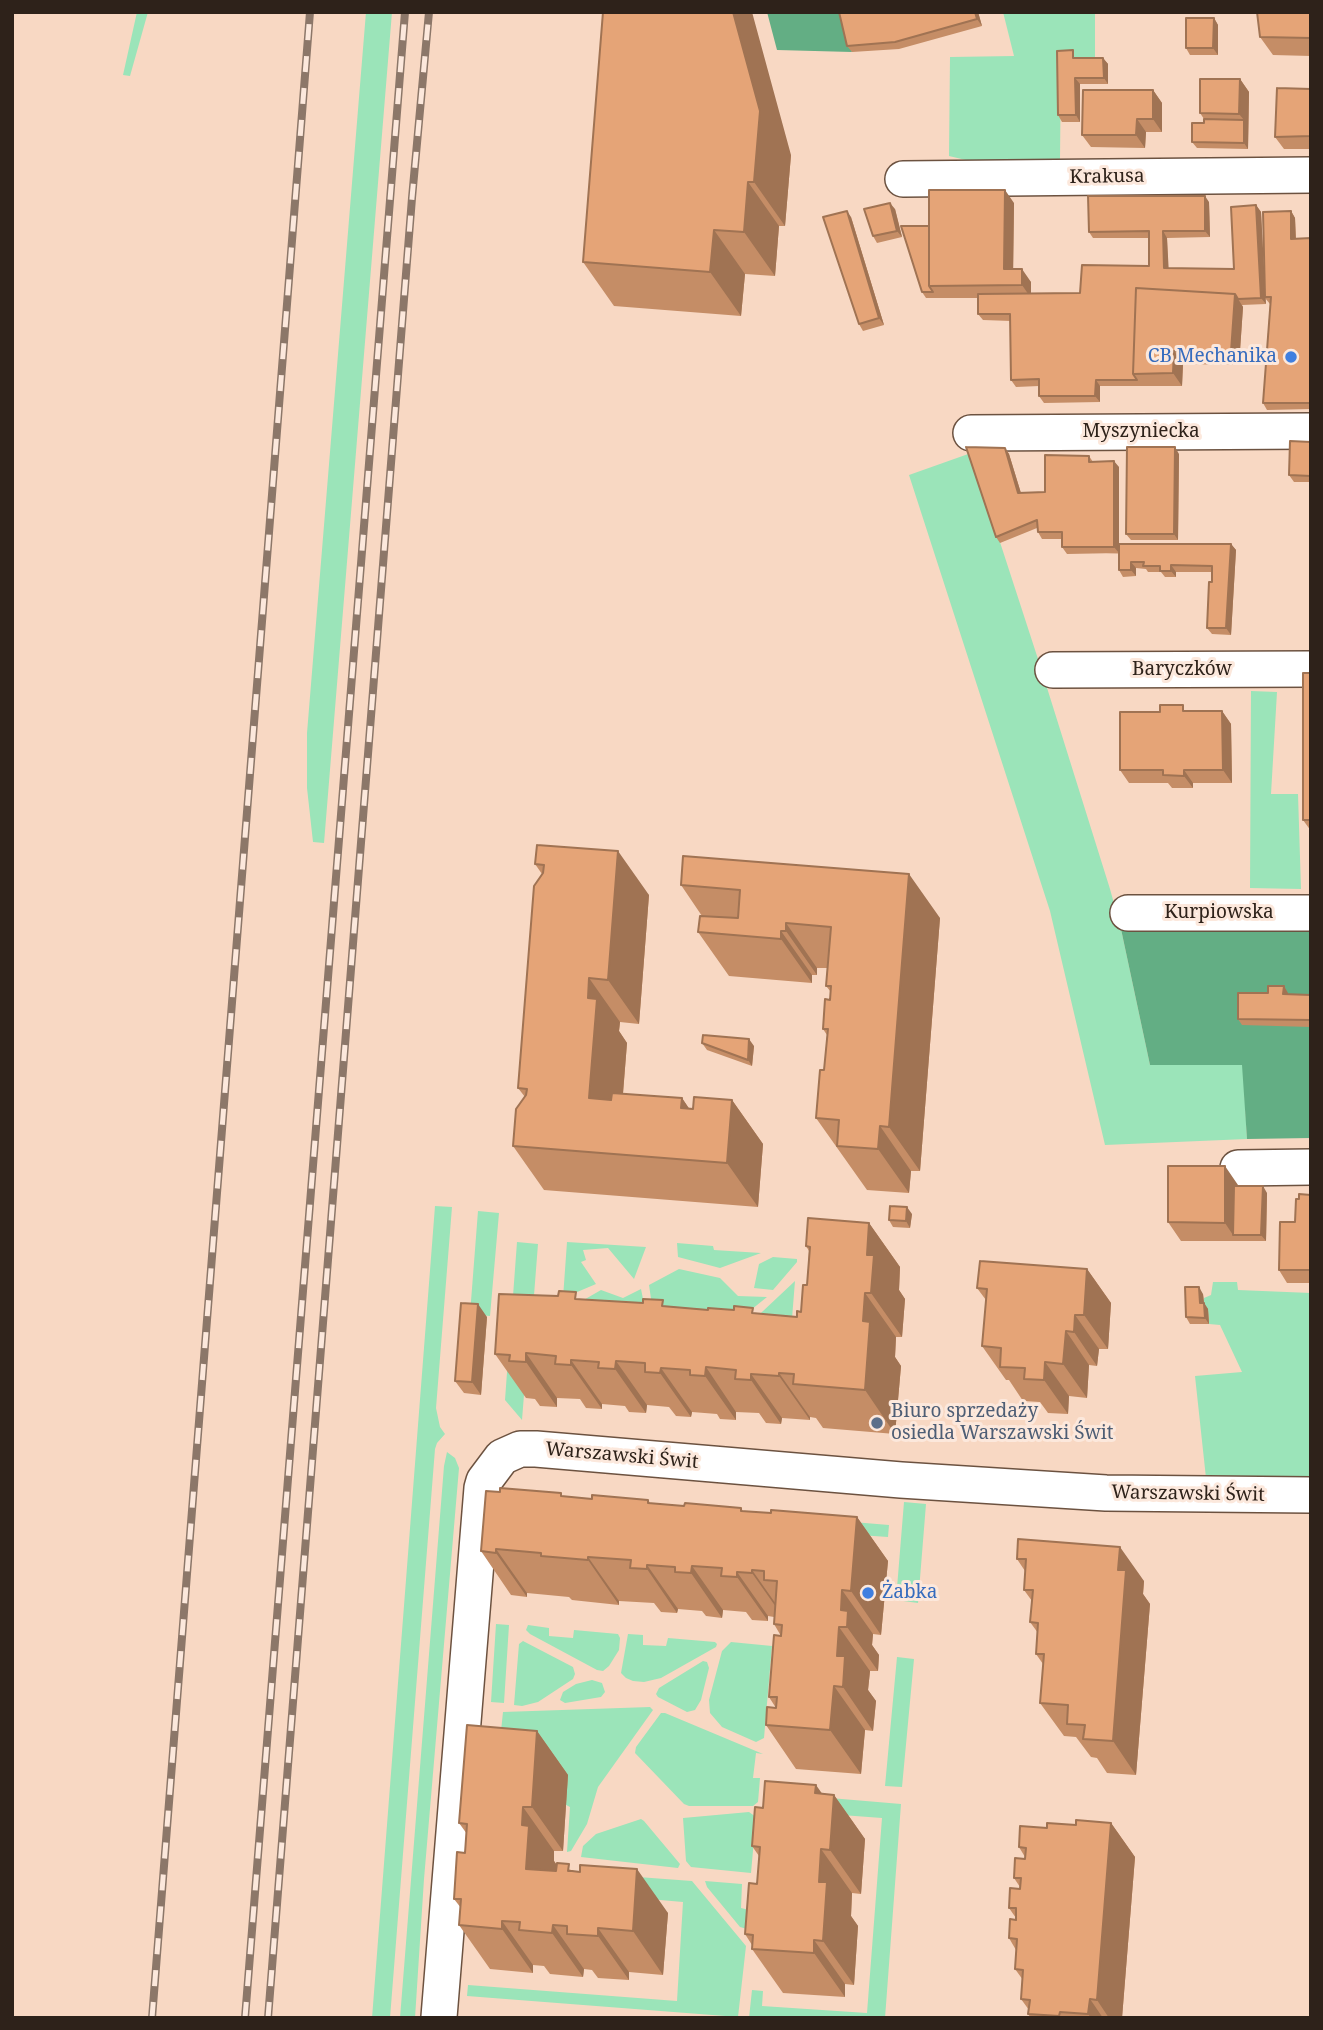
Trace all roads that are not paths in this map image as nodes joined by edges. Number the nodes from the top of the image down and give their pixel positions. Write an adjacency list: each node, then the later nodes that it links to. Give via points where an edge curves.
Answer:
1 (1311, 175): 2 (street, Krakusa)
2 (902, 179)
3 (1311, 431): 4 (street, Myszyniecka)
4 (971, 433)
5 (1311, 669): 6 (street, Baryczków)
6 (1053, 670)
7 (1128, 913): 8 (street, Kurpiowska)
8 (1311, 913)
9 (1311, 1167): 10 (street)
10 (1238, 1168)
11 (1311, 1495): 12 (street, Warszawski Świt, via 1106,1493 536,1449 520,1449 502,1457 482,1488)
12 (439, 2017)

